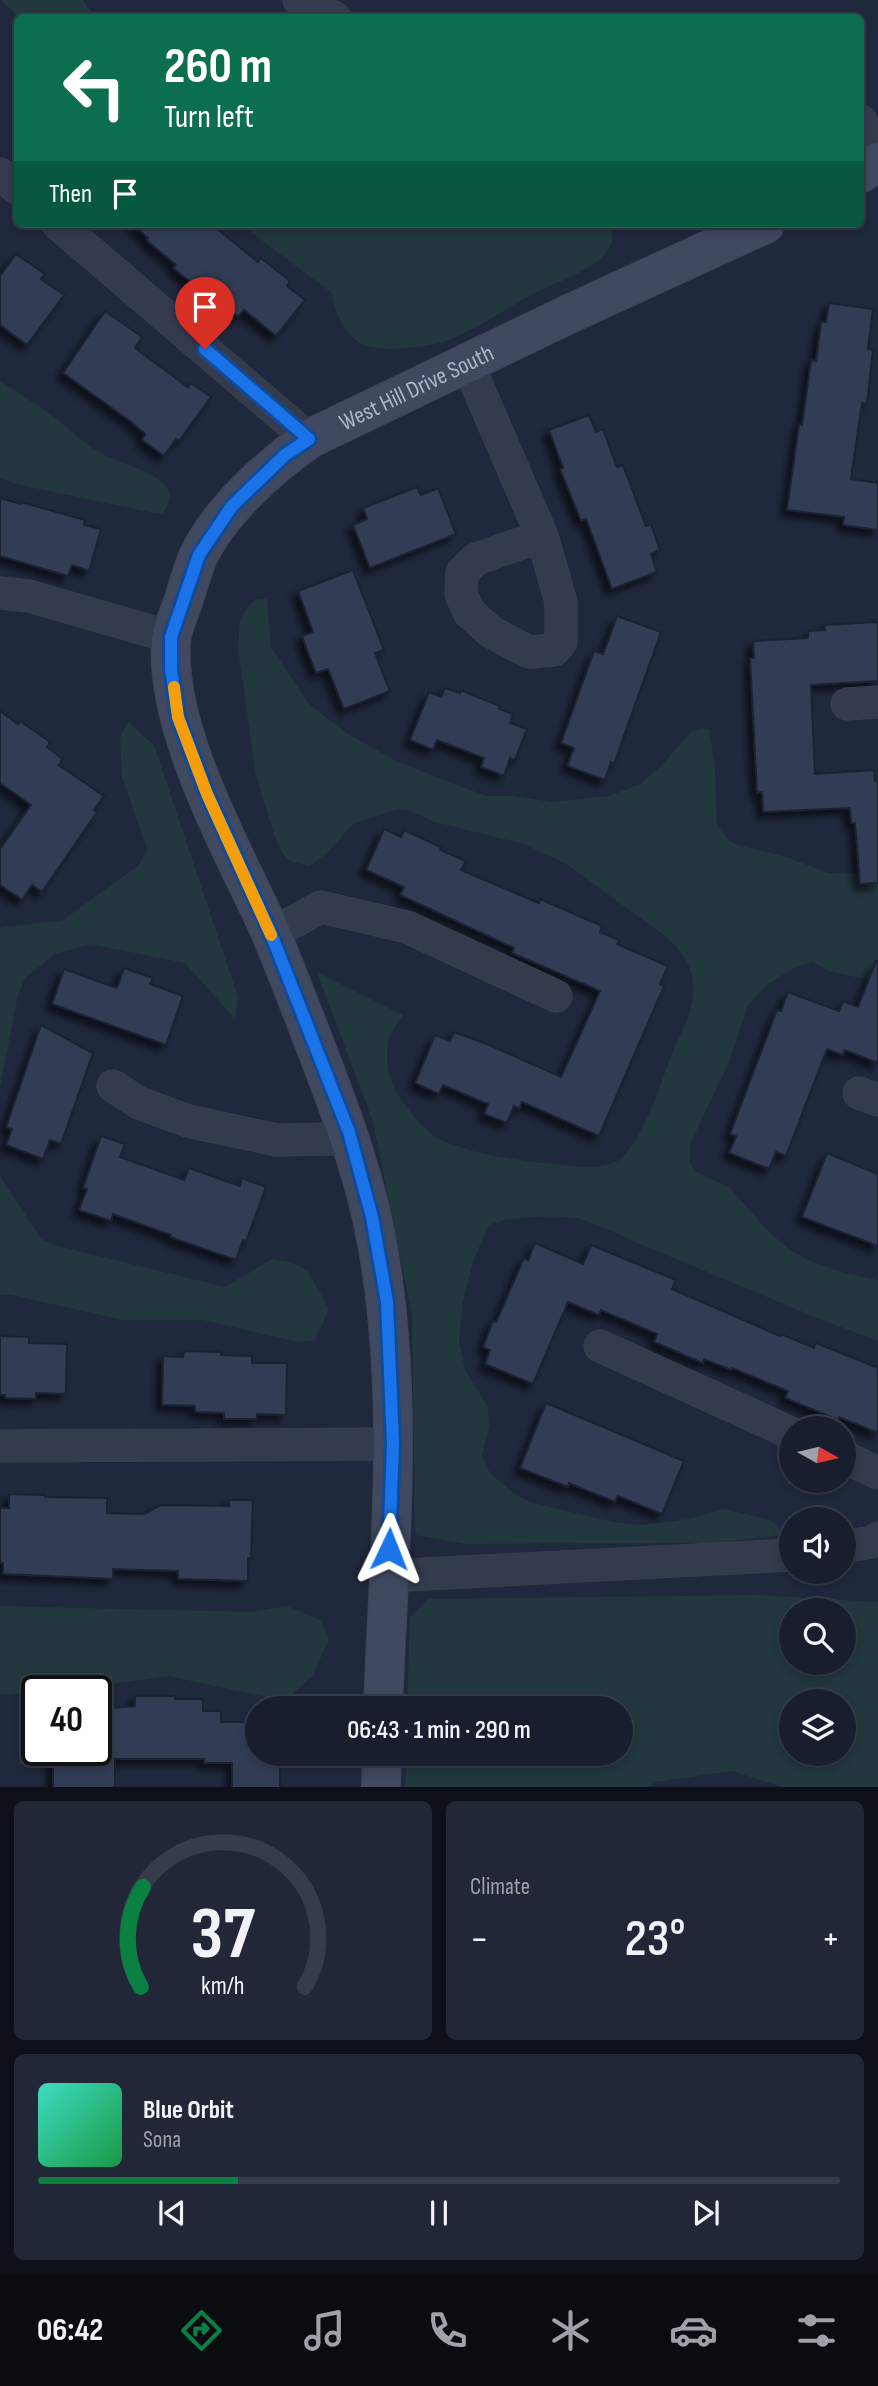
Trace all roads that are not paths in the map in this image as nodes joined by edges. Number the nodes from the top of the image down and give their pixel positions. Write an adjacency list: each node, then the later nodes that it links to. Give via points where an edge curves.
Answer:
1 (299, 0): 2 (street)
2 (327, 14)
3 (864, 126): 4 (street)
4 (878, 149)
5 (0, 174): 6 (street)
6 (14, 186)
7 (63, 228): 10 (street)
8 (756, 228): 9 (street, West Hill Drive South)
9 (467, 362): 10 (street, West Hill Drive South); 11 (street)
10 (309, 439): 13 (street, West Hill Drive South, via 285,455 232,506 199,555)
11 (542, 537)
12 (0, 593): 13 (street, via 29,596)
13 (171, 637): 14 (street, West Hill Drive South, via 178,717 207,794)
14 (271, 934): 15 (street, via 321,907 407,927); 17 (street, West Hill Drive South)
15 (556, 996)
16 (113, 1086): 17 (street, via 139,1103 188,1121 277,1140 333,1139)
17 (349, 1132): 20 (street, West Hill Drive South, via 372,1217 387,1302)
18 (600, 1346): 19 (street)
19 (779, 1428)
20 (393, 1444): 21 (street); 27 (street, West Hill Drive South)
21 (0, 1446)
22 (856, 1463): 23 (street)
23 (878, 1473)
24 (878, 1538): 25 (street)
25 (856, 1545)
26 (779, 1556): 27 (street)
27 (388, 1576): 28 (street, West Hill Drive South)
28 (383, 1696)
29 (382, 1766): 30 (street)
30 (381, 1787)

